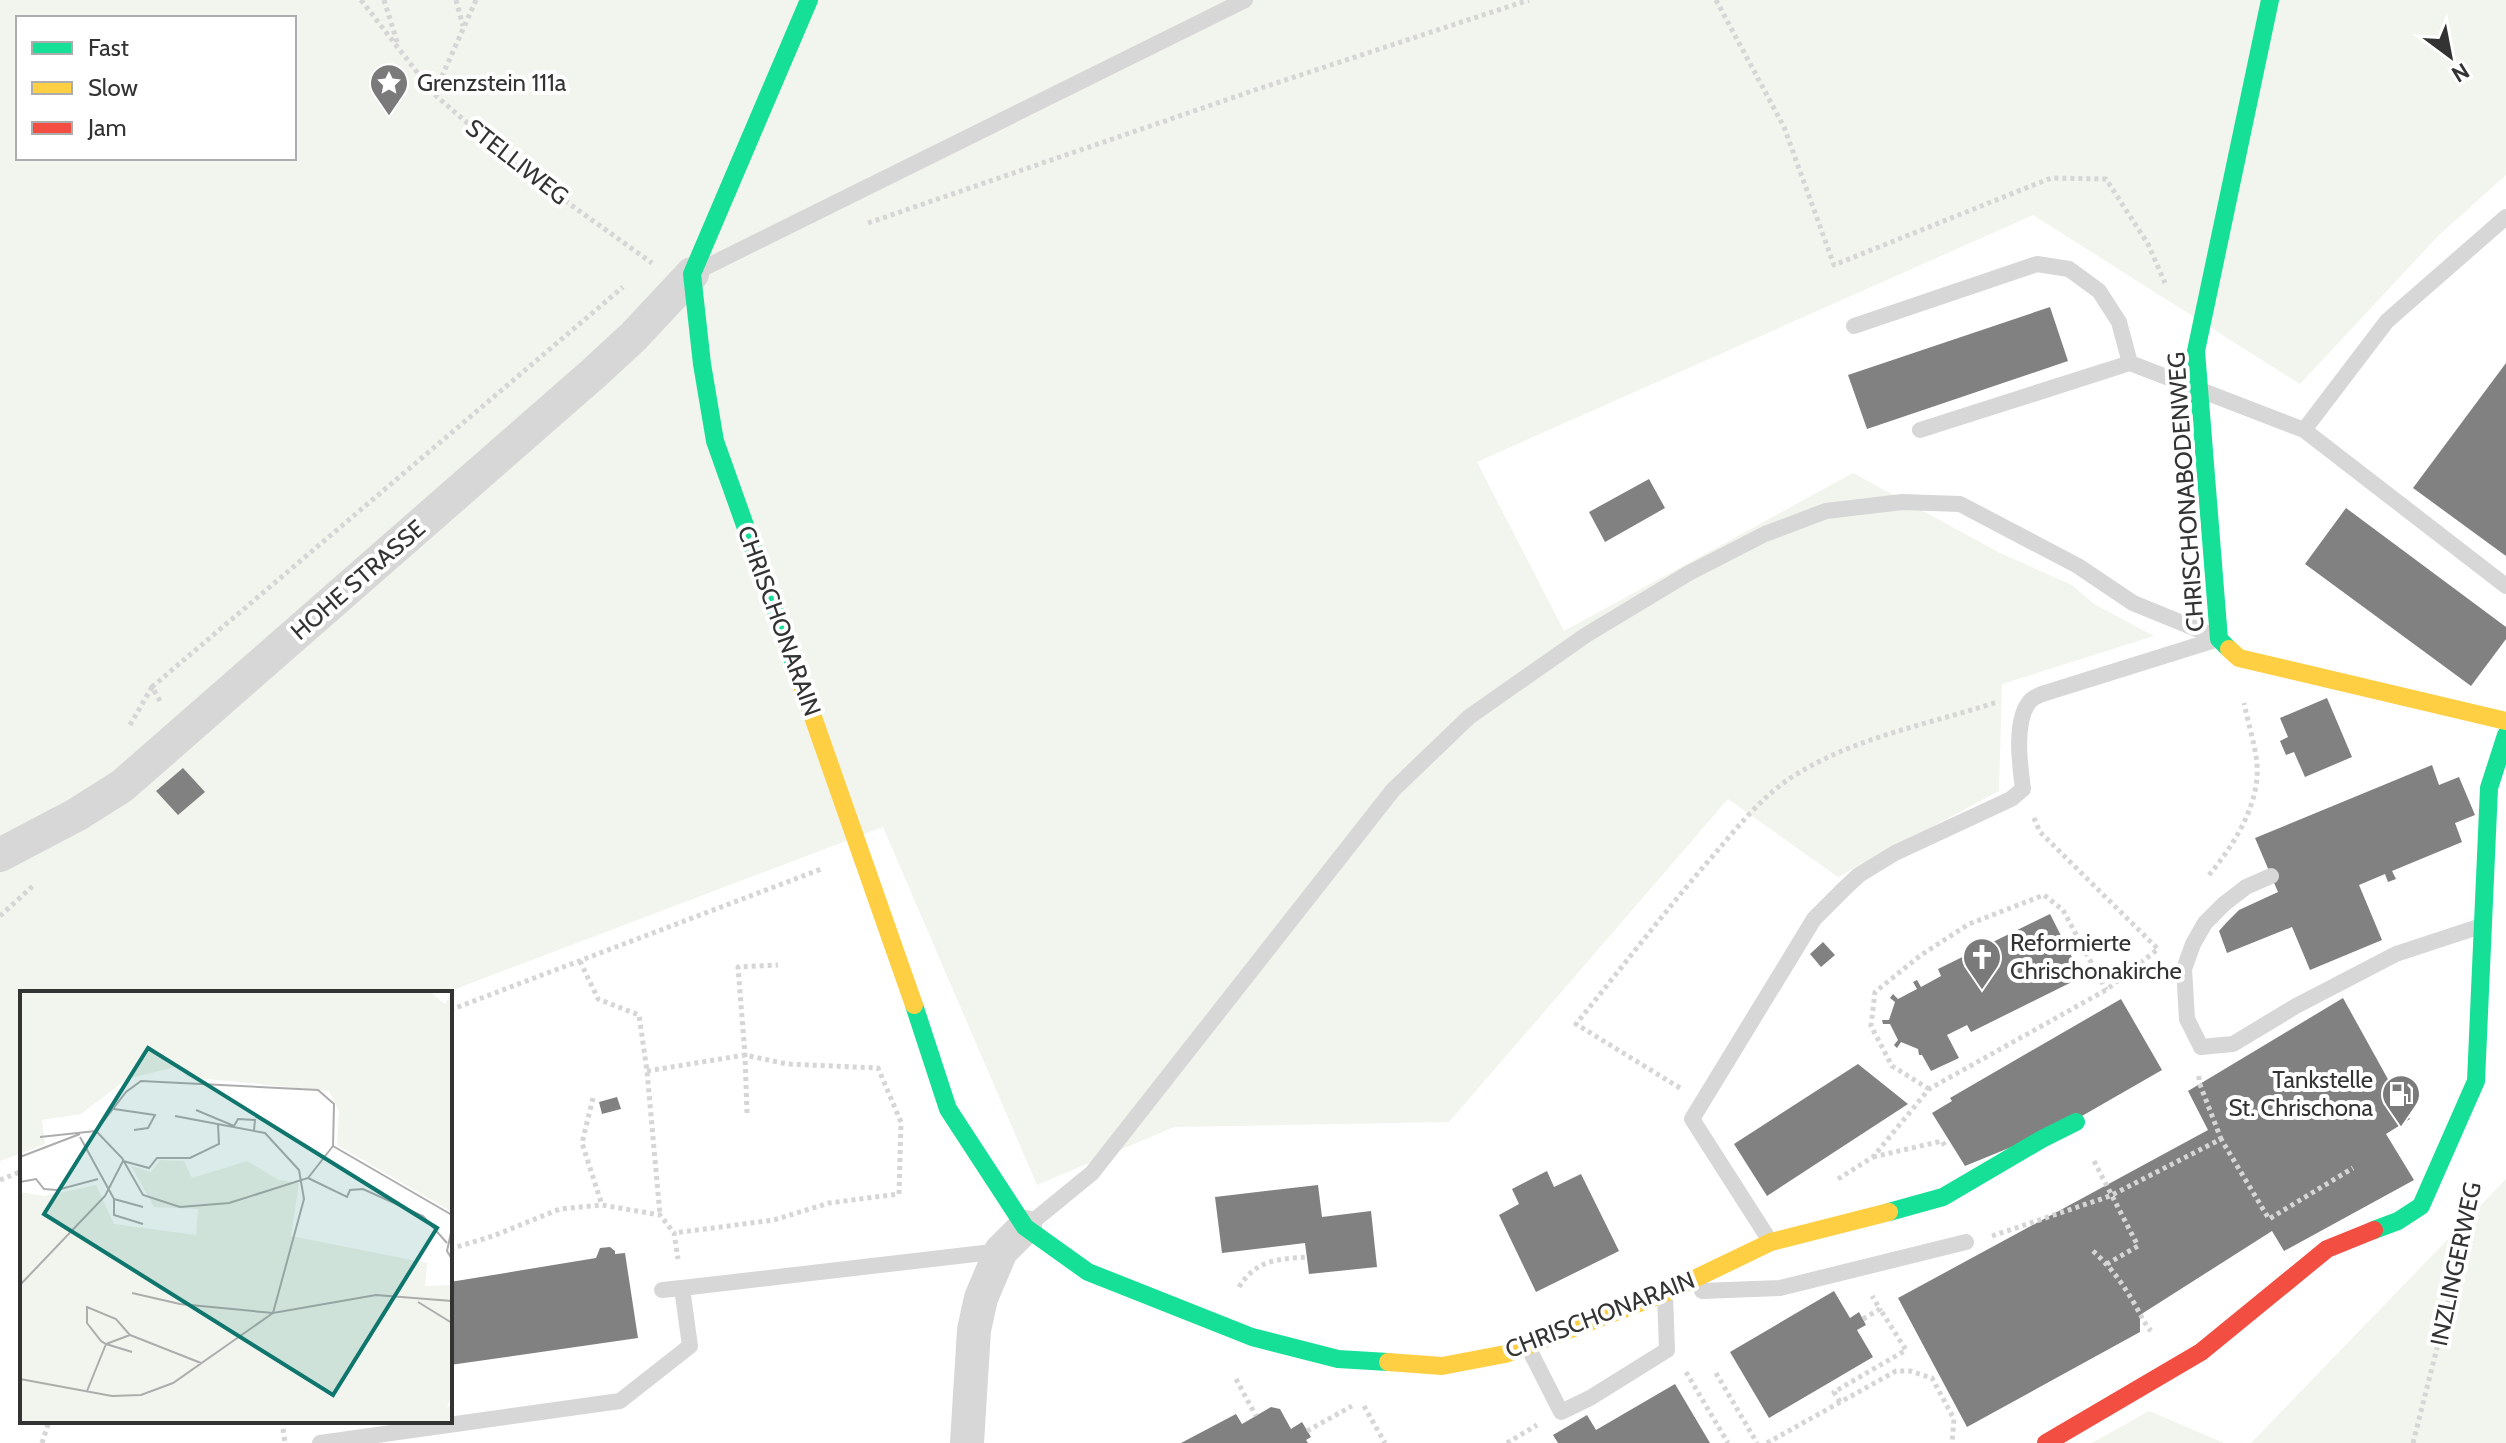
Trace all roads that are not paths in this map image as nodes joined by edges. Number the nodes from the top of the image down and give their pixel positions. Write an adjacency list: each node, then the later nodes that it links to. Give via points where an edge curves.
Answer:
1 (809, 0): 5 (street, CHRISCHONARAIN)
2 (1245, 0): 5 (lane)
3 (2270, 0): 8 (street, CHRISCHONABODENWEG, via 2196,351)
4 (2506, 217): 10 (lane, via 2387,321)
5 (692, 274): 15 (street, HOHE STRASSE, via 594,373 122,786); 19 (street, CHRISCHONARAIN, via 715,441 948,1109)
6 (1854, 326): 7 (lane, via 2037,264 2069,269 2099,291 2119,322)
7 (2130, 363): 8 (lane); 9 (lane)
8 (2199, 388): 10 (lane); 12 (street, CHRISCHONABODENWEG)
9 (1920, 430)
10 (2304, 430): 11 (lane)
11 (2506, 586)
12 (2219, 639): 13 (street, CHRISCHONABODENWEG, via 2239,658); 19 (lane, via 2133,603 2078,566 1960,504 1902,502 1826,511 1765,534 1586,635 1469,717 1393,790 1092,1173); 20 (lane, via 2030,700 2018,741 2023,789 1859,875 1814,919 1692,1119)
13 (2506, 721)
14 (2506, 735): 17 (street, via 2489,788)
15 (0, 855)
16 (2271, 876): 17 (lane, via 2224,904 2193,944 2184,969 2187,1019 2201,1047 2233,1044 2396,954)
17 (2482, 925): 29 (street, via 2476,1081 2421,1206 2398,1221 2327,1249 2201,1352)
18 (2076, 1122): 20 (street, CHRISCHONARAIN, via 1943,1197)
19 (1025, 1227): 22 (street); 26 (street, CHRISCHONARAIN, via 1088,1272 1252,1337 1338,1359 1442,1366)
20 (1771, 1242): 25 (street, CHRISCHONARAIN)
21 (1966, 1242): 25 (lane, via 1780,1288)
22 (1001, 1251): 23 (lane); 28 (street, via 974,1330)
23 (682, 1288): 24 (lane); 27 (lane, via 690,1346 620,1401)
24 (662, 1290)
25 (1665, 1293): 26 (street, CHRISCHONARAIN); 26 (lane, via 1667,1350 1561,1412)
26 (1527, 1346)
27 (320, 1443)
28 (967, 1443)
29 (2046, 1443)

